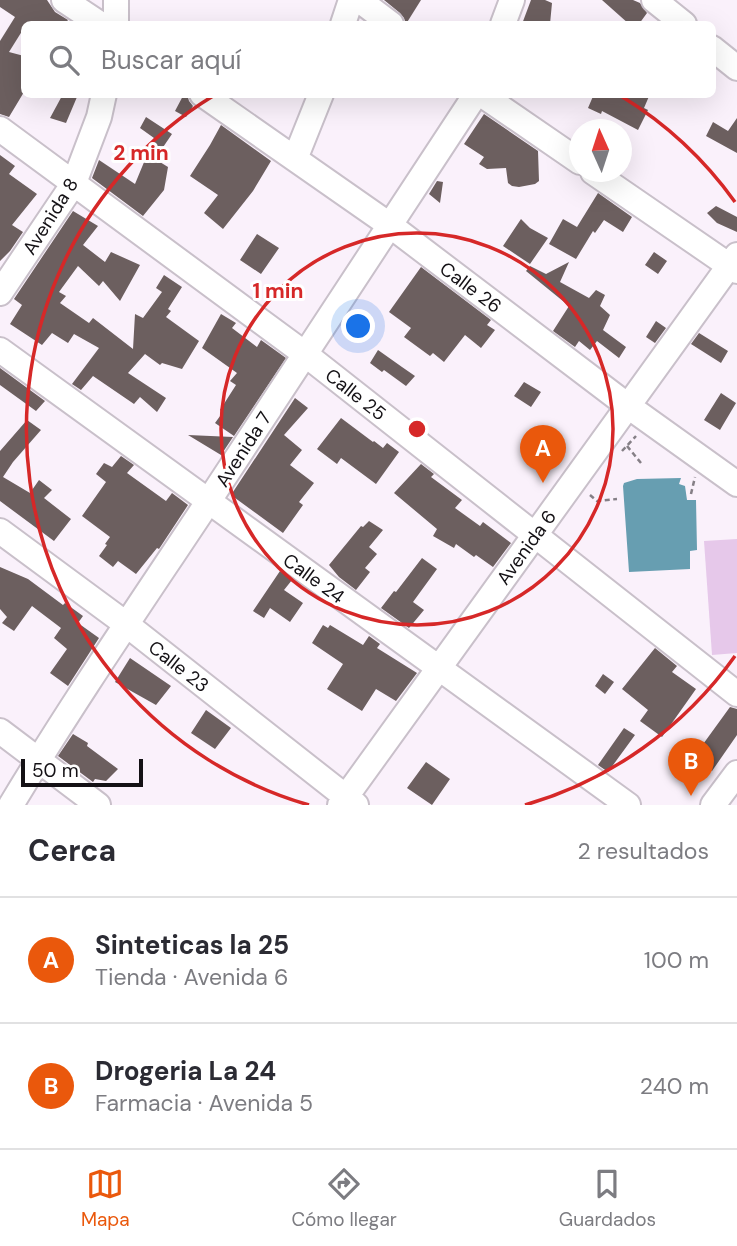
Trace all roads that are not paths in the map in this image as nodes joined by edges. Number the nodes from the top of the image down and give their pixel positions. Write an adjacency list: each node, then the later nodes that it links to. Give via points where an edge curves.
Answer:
1 (64, 0): 7 (street)
2 (116, 0): 8 (street)
3 (351, 0): 9 (street)
4 (359, 0): 10 (street)
5 (512, 0): 11 (street)
6 (654, 0): 12 (street)
7 (96, 21)
8 (116, 21)
9 (344, 21)
10 (387, 21)
11 (504, 21)
12 (680, 21)
13 (716, 51): 14 (street)
14 (737, 68)
15 (103, 98): 24 (street, Avenida 8)
16 (208, 98): 22 (street, Calle 26)
17 (319, 98): 22 (street)
18 (476, 98): 25 (street, Avenida 7)
19 (485, 98): 21 (street)
20 (0, 129): 24 (street, Calle 25)
21 (569, 155)
22 (295, 159): 25 (street, Calle 26)
23 (608, 182): 26 (street)
24 (74, 183): 27 (street, Avenida 8); 29 (street, Calle 25)
25 (391, 226): 29 (street, Avenida 7); 30 (street, Calle 26)
26 (734, 264): 30 (street, Avenida 6)
27 (0, 293)
28 (0, 350): 32 (street, Calle 24)
29 (305, 354): 32 (street, Avenida 7); 34 (street, Calle 25)
30 (628, 406): 31 (street, Calle 26); 34 (street, Avenida 6)
31 (737, 484)
32 (209, 501): 35 (street, Avenida 7); 36 (street, Calle 24)
33 (0, 531): 35 (street, Calle 23)
34 (535, 535): 36 (street, Avenida 6); 37 (street, Calle 25)
35 (126, 624): 39 (street, Avenida 7); 41 (street, Calle 23)
36 (439, 668): 41 (street, Avenida 6); 44 (street, Calle 24)
37 (737, 694)
38 (0, 731): 39 (street)
39 (38, 760): 42 (street, Avenida 7); 43 (street)
40 (737, 773): 45 (street)
41 (347, 802)
42 (12, 805)
43 (98, 805)
44 (628, 805)
45 (713, 805)

